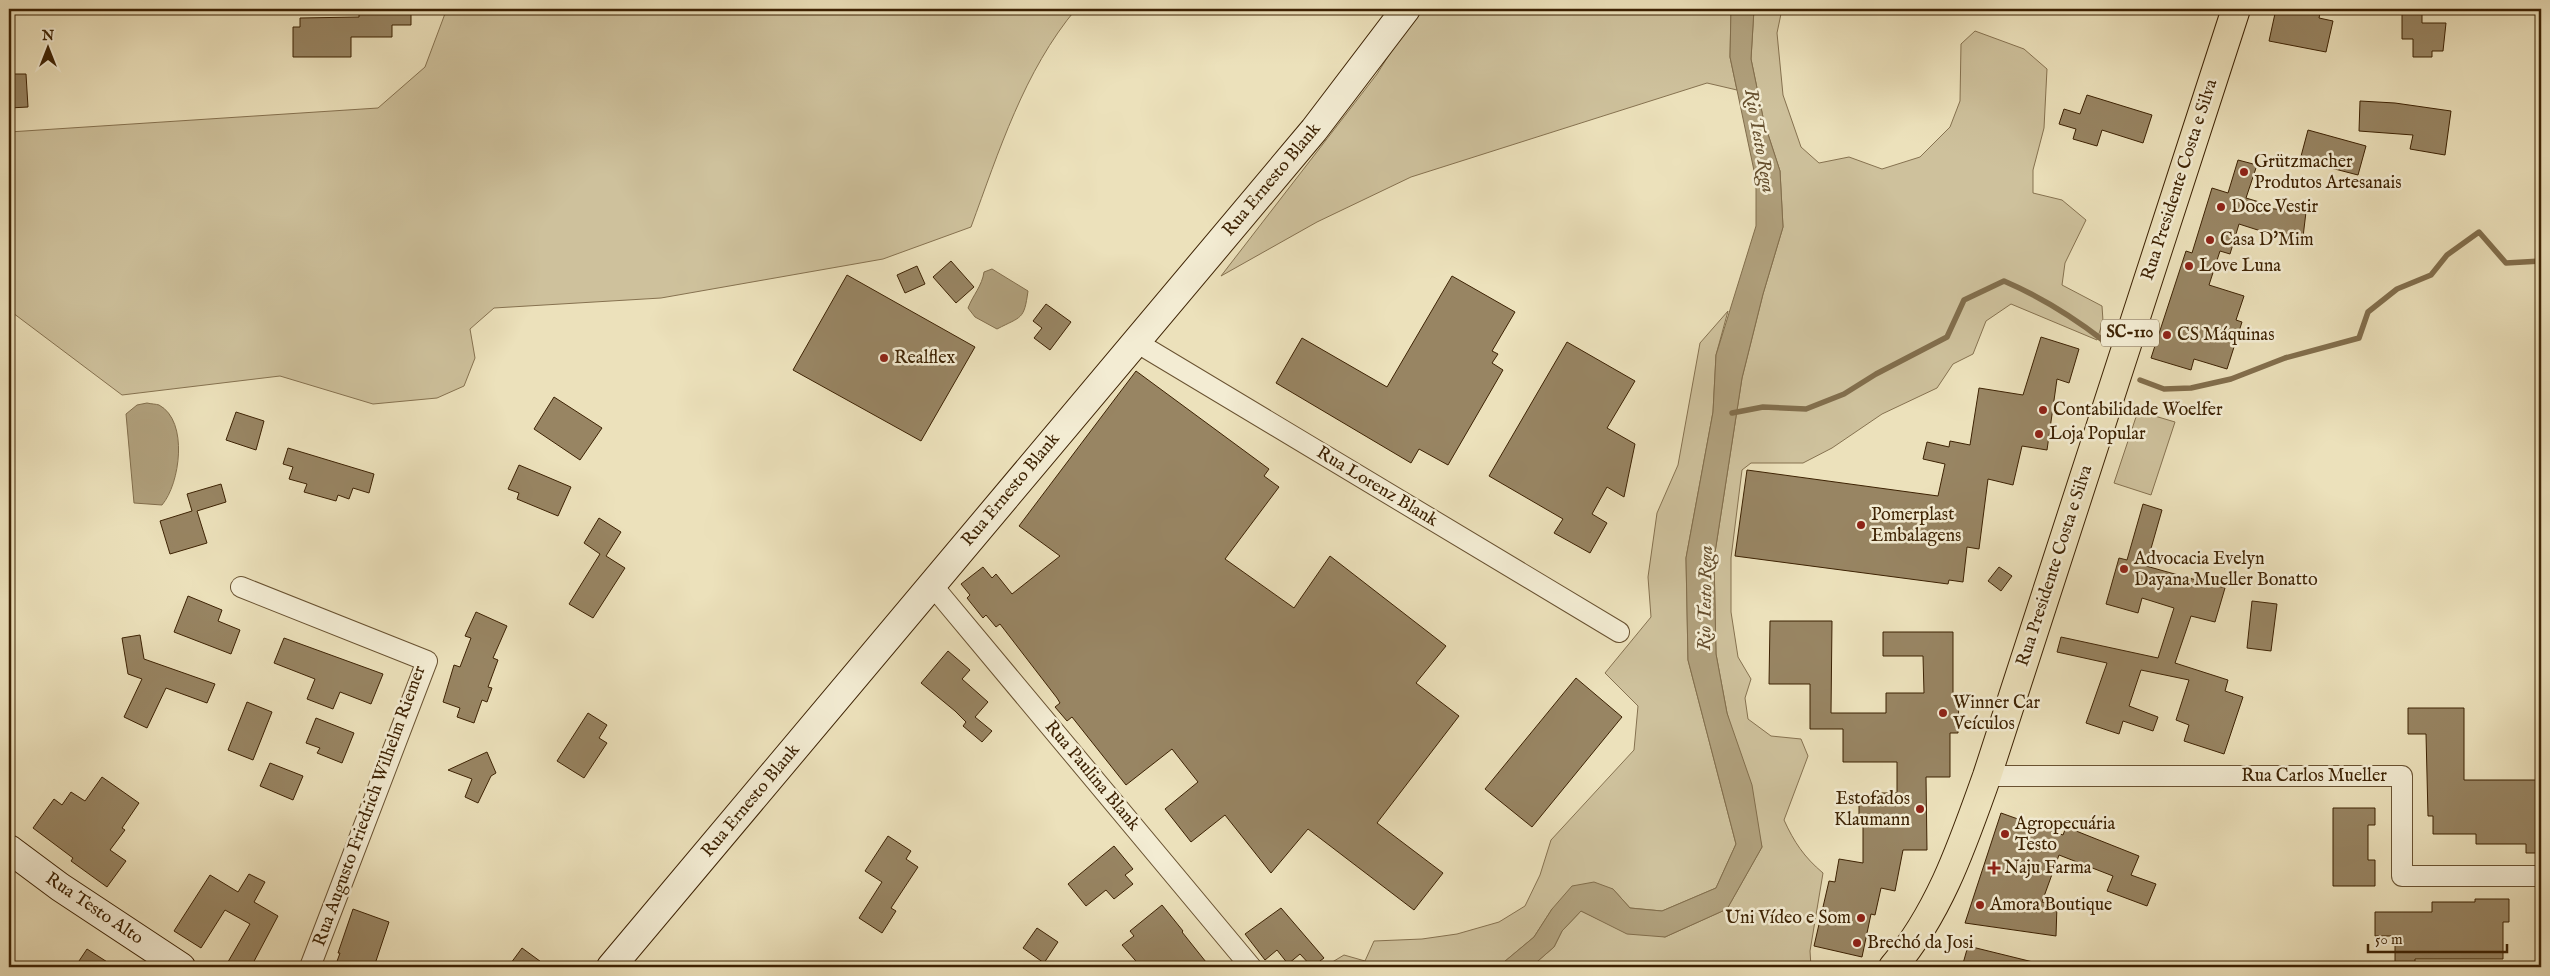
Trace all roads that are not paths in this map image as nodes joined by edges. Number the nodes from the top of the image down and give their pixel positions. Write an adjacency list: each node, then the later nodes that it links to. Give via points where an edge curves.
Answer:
1 (1406, 9): 3 (street, Rua Ernesto Blank, via 1314,130)
2 (2236, 9): 7 (main road, Rua Presidente Costa e Silva / SC-110)
3 (1136, 342): 4 (street, Rua Ernesto Blank); 6 (street, Rua Lorenz Blank)
4 (932, 585): 12 (street, Rua Ernesto Blank); 13 (street, Rua Paulina Blank)
5 (241, 587): 11 (street, Rua Augusto Friedrich Wilhelm Riemer, via 427,661)
6 (1619, 632)
7 (1987, 776): 9 (street, Rua Carlos Mueller, via 2402,776 2402,876); 14 (main road, Rua Presidente Costa e Silva / SC-110, via 1947,881)
8 (9, 850): 10 (street, Rua Testo Alto)
9 (2541, 876)
10 (181, 967)
11 (310, 967)
12 (611, 967)
13 (1251, 967)
14 (1893, 967)

